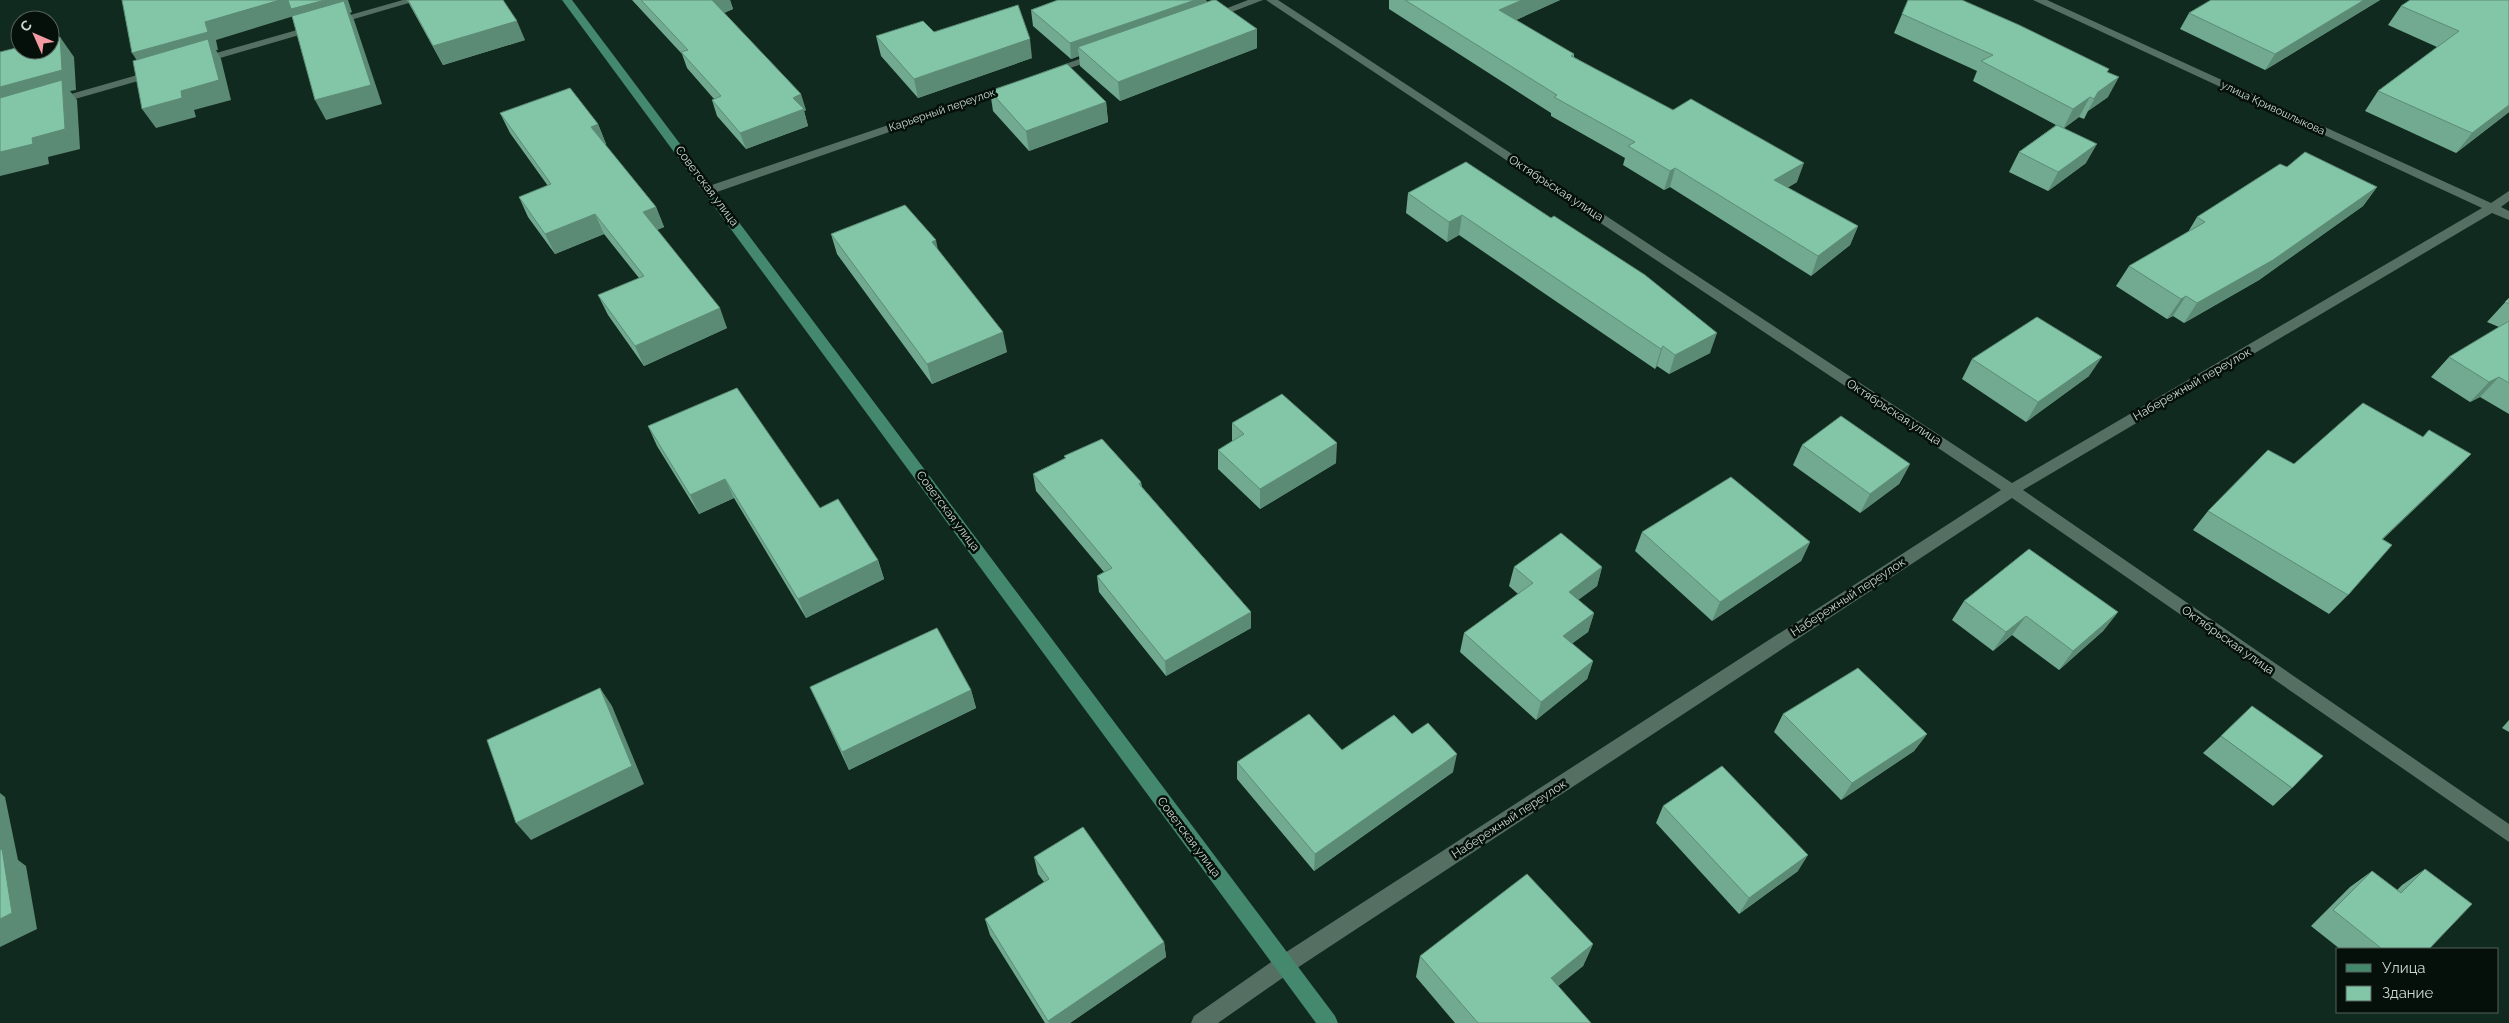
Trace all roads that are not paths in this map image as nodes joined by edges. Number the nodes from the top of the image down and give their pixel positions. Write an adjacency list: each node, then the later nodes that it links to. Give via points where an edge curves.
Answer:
1 (414, 0): 8 (street)
2 (567, 0): 13 (main road, Советская улица)
3 (1258, 0): 6 (street)
4 (1271, 0): 17 (street, Октябрьская улица)
5 (2038, 0): 15 (street, улица Кривошлыкова)
6 (1201, 20)
7 (1107, 52): 10 (street)
8 (188, 64)
9 (170, 69): 12 (street)
10 (1041, 76)
11 (1022, 82): 13 (street, Карьерный переулок)
12 (47, 104)
13 (710, 190): 19 (main road, Советская улица)
14 (2509, 195): 15 (street, Набережный переулок)
15 (2492, 208): 16 (street, улица Кривошлыкова); 17 (street, Набережный переулок)
16 (2509, 216)
17 (2012, 490): 18 (street, Октябрьская улица); 19 (street, Набережный переулок)
18 (2509, 834)
19 (1284, 965): 20 (street, Набережный переулок); 21 (main road, Советская улица)
20 (1201, 1023)
21 (1328, 1023)

